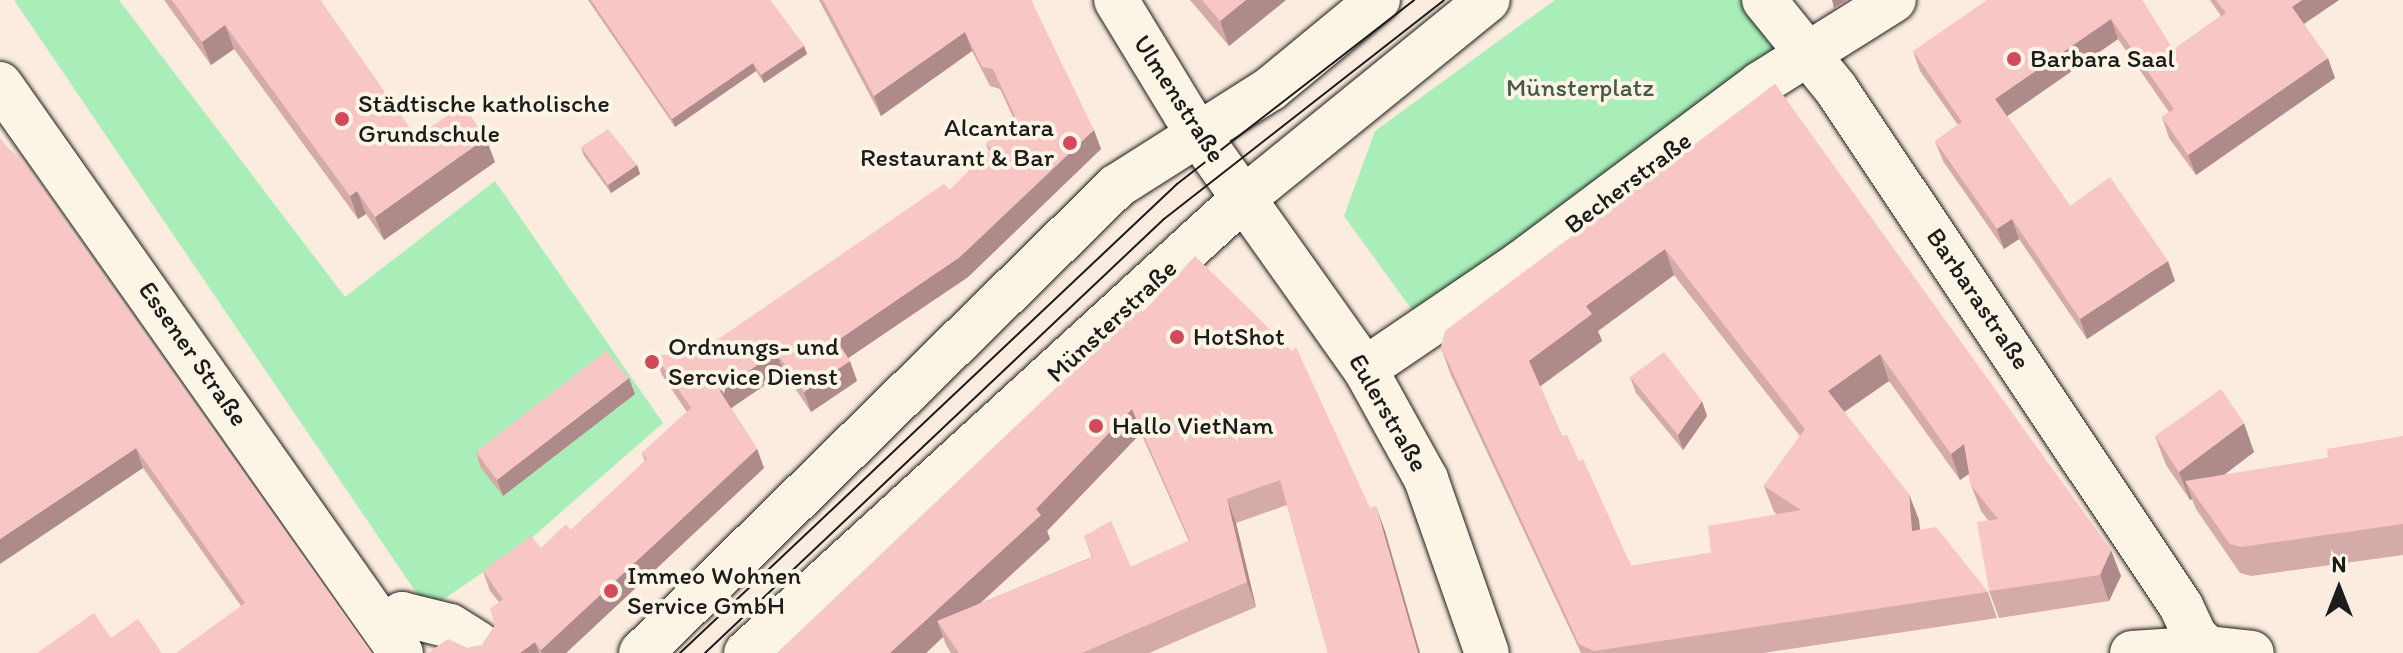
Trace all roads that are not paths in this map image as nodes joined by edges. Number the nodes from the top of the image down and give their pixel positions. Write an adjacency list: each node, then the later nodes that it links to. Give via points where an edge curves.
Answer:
1 (1116, 0): 8 (main road, Ulmenstraße)
2 (1378, 0): 8 (main road, via 1270,89)
3 (1488, 0): 9 (main road, Münsterstraße)
4 (1764, 0): 6 (main road, Barbarastraße)
5 (1894, 0): 6 (main road, Becherstraße)
6 (1807, 55): 10 (main road, Becherstraße); 11 (main road, Barbarastraße, via 1966,282)
7 (0, 84): 12 (main road, Essener Straße)
8 (1197, 133): 9 (main road, Ulmenstraße); 16 (main road, via 1106,196)
9 (1244, 198): 10 (main road, Eulerstraße); 17 (main road, Münsterstraße)
10 (1365, 369): 18 (main road, Eulerstraße, via 1426,479)
11 (2181, 606): 14 (main road, Barbarastraße, via 2195,636); 15 (main road, via 2171,640)
12 (393, 639): 13 (main road, Essener Straße, via 402,614 450,626)
13 (477, 643)
14 (2208, 648): 15 (main road); 19 (main road)
15 (2146, 652)
16 (641, 653)
17 (746, 653)
18 (1487, 653)
19 (2252, 653)

